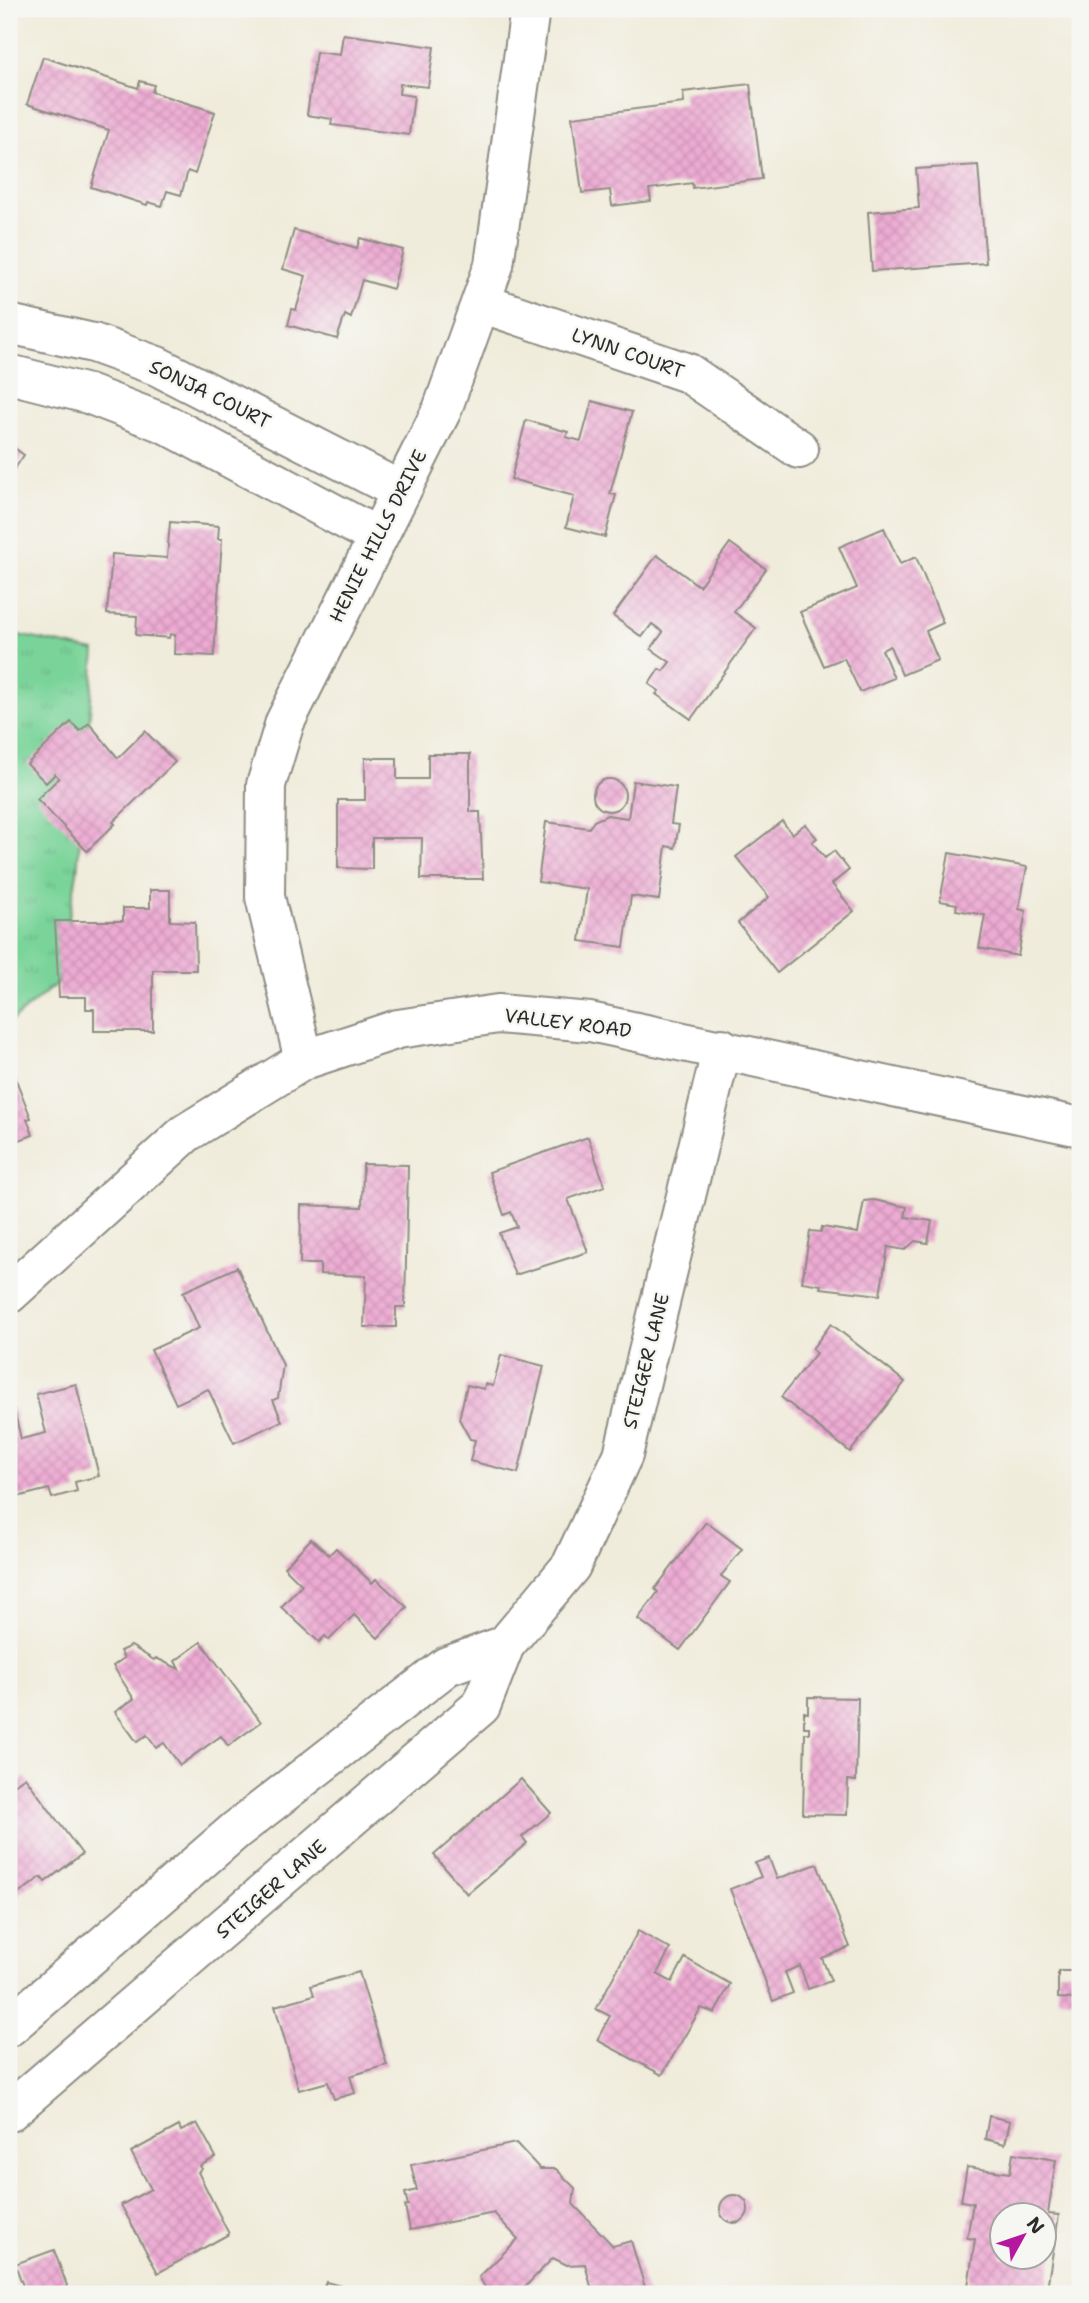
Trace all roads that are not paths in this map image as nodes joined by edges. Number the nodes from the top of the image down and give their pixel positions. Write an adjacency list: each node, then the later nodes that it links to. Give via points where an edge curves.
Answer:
1 (530, 9): 2 (street, HENIE HILLS DRIVE, via 494,265)
2 (481, 303): 5 (street, LYNN COURT, via 688,373); 6 (street, HENIE HILLS DRIVE, via 442,410)
3 (9, 324): 6 (street, SONJA COURT, via 93,343 157,366)
4 (9, 373): 7 (street, via 88,394 166,424)
5 (799, 449)
6 (401, 491): 7 (street, HENIE HILLS DRIVE)
7 (378, 537): 9 (street, HENIE HILLS DRIVE, via 285,722 266,785 265,897)
8 (722, 1048): 9 (street, VALLEY ROAD, via 590,1022 498,1014 398,1029); 10 (street, VALLEY ROAD); 12 (street, STEIGER LANE, via 623,1455 572,1566)
9 (304, 1060): 11 (street, VALLEY ROAD, via 186,1133)
10 (1080, 1127)
11 (9, 1294)
12 (505, 1645): 13 (street, STEIGER LANE, via 447,1666 236,1830); 14 (street, STEIGER LANE, via 481,1706)
13 (9, 2027)
14 (9, 2112)

